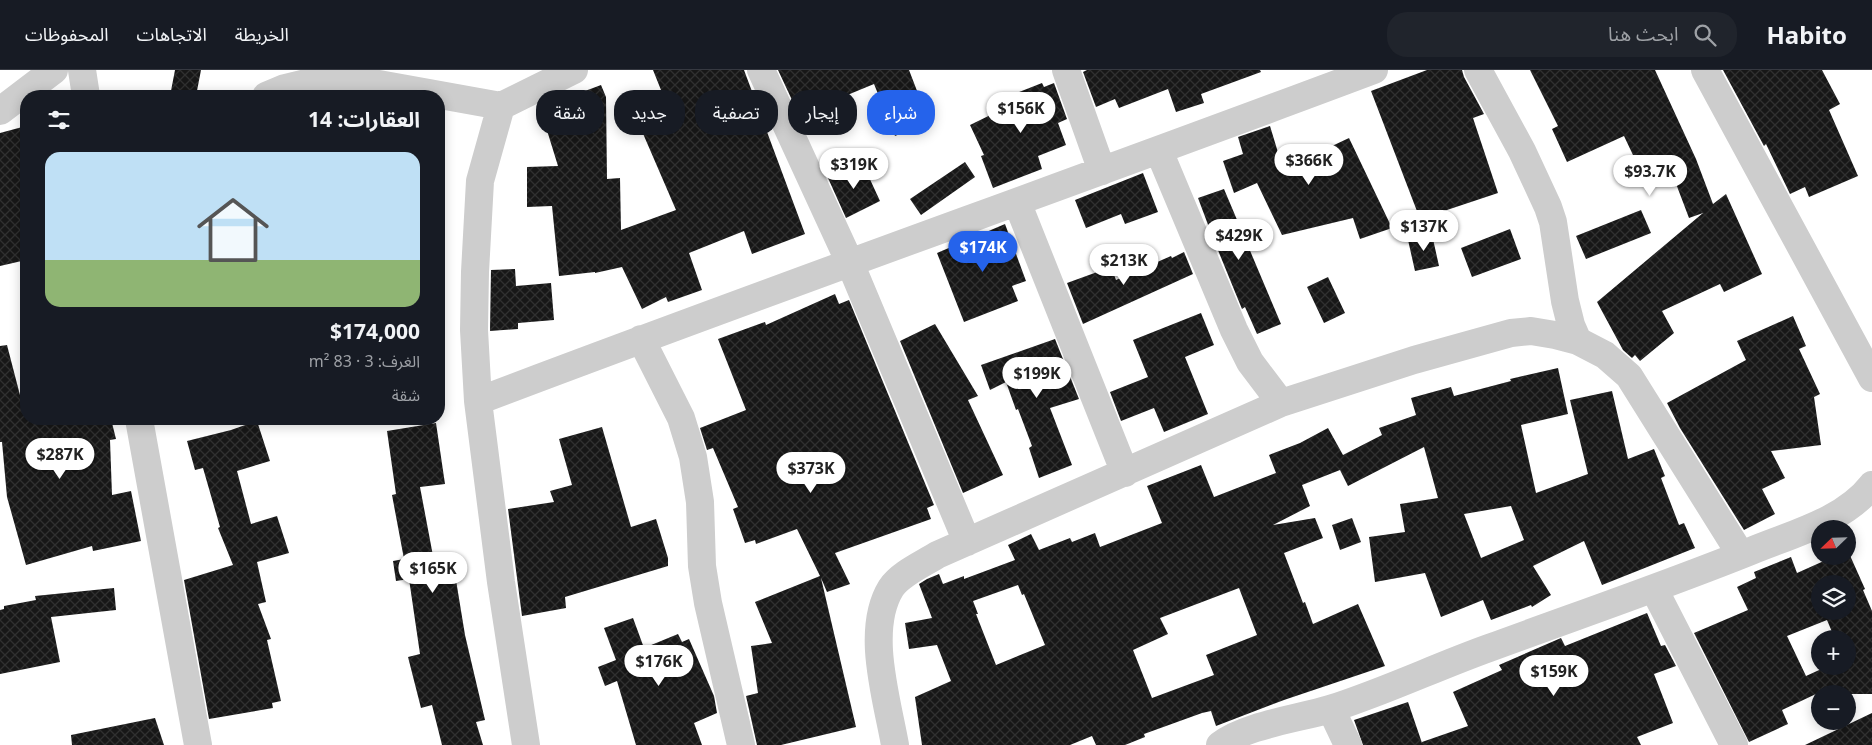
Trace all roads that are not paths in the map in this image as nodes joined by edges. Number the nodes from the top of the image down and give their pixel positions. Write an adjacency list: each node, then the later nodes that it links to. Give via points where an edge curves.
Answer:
1 (54, 70): 9 (street)
2 (82, 70): 10 (street)
3 (574, 70): 15 (street)
4 (761, 70): 20 (street)
5 (1066, 70): 18 (street)
6 (1374, 70): 17 (street)
7 (1478, 70): 22 (street, via 1548,207 1565,301)
8 (1705, 70): 23 (street)
9 (28, 90)
10 (85, 90)
11 (280, 90): 12 (street, via 323,79 362,81)
12 (412, 90)
13 (20, 96): 16 (street)
14 (445, 96): 15 (street)
15 (501, 106): 24 (street, via 480,181 474,330)
16 (0, 111)
17 (1159, 150): 18 (street); 25 (street, via 1234,330 1250,362)
18 (1102, 171): 19 (street)
19 (1017, 202): 20 (street); 27 (street)
20 (850, 262): 21 (street); 29 (street)
21 (640, 339): 24 (street); 35 (street, via 681,418 693,458 708,602)
22 (1578, 341): 25 (street, via 1531,331 1510,333); 30 (street, via 1605,355 1629,376)
23 (1872, 378)
24 (478, 401): 34 (street)
25 (1281, 403): 27 (street)
26 (140, 425): 33 (street)
27 (1125, 473): 29 (street)
28 (1872, 485): 30 (street, via 1855,502 1828,520)
29 (967, 542): 36 (street, via 937,555 904,576 892,587 881,610 878,643)
30 (1741, 555): 31 (street)
31 (1654, 589): 32 (street, via 1487,648); 39 (street)
32 (1331, 709): 37 (street, via 1237,734); 38 (street)
33 (198, 745)
34 (526, 745)
35 (741, 745)
36 (895, 745)
37 (1220, 745)
38 (1348, 745)
39 (1734, 745)

